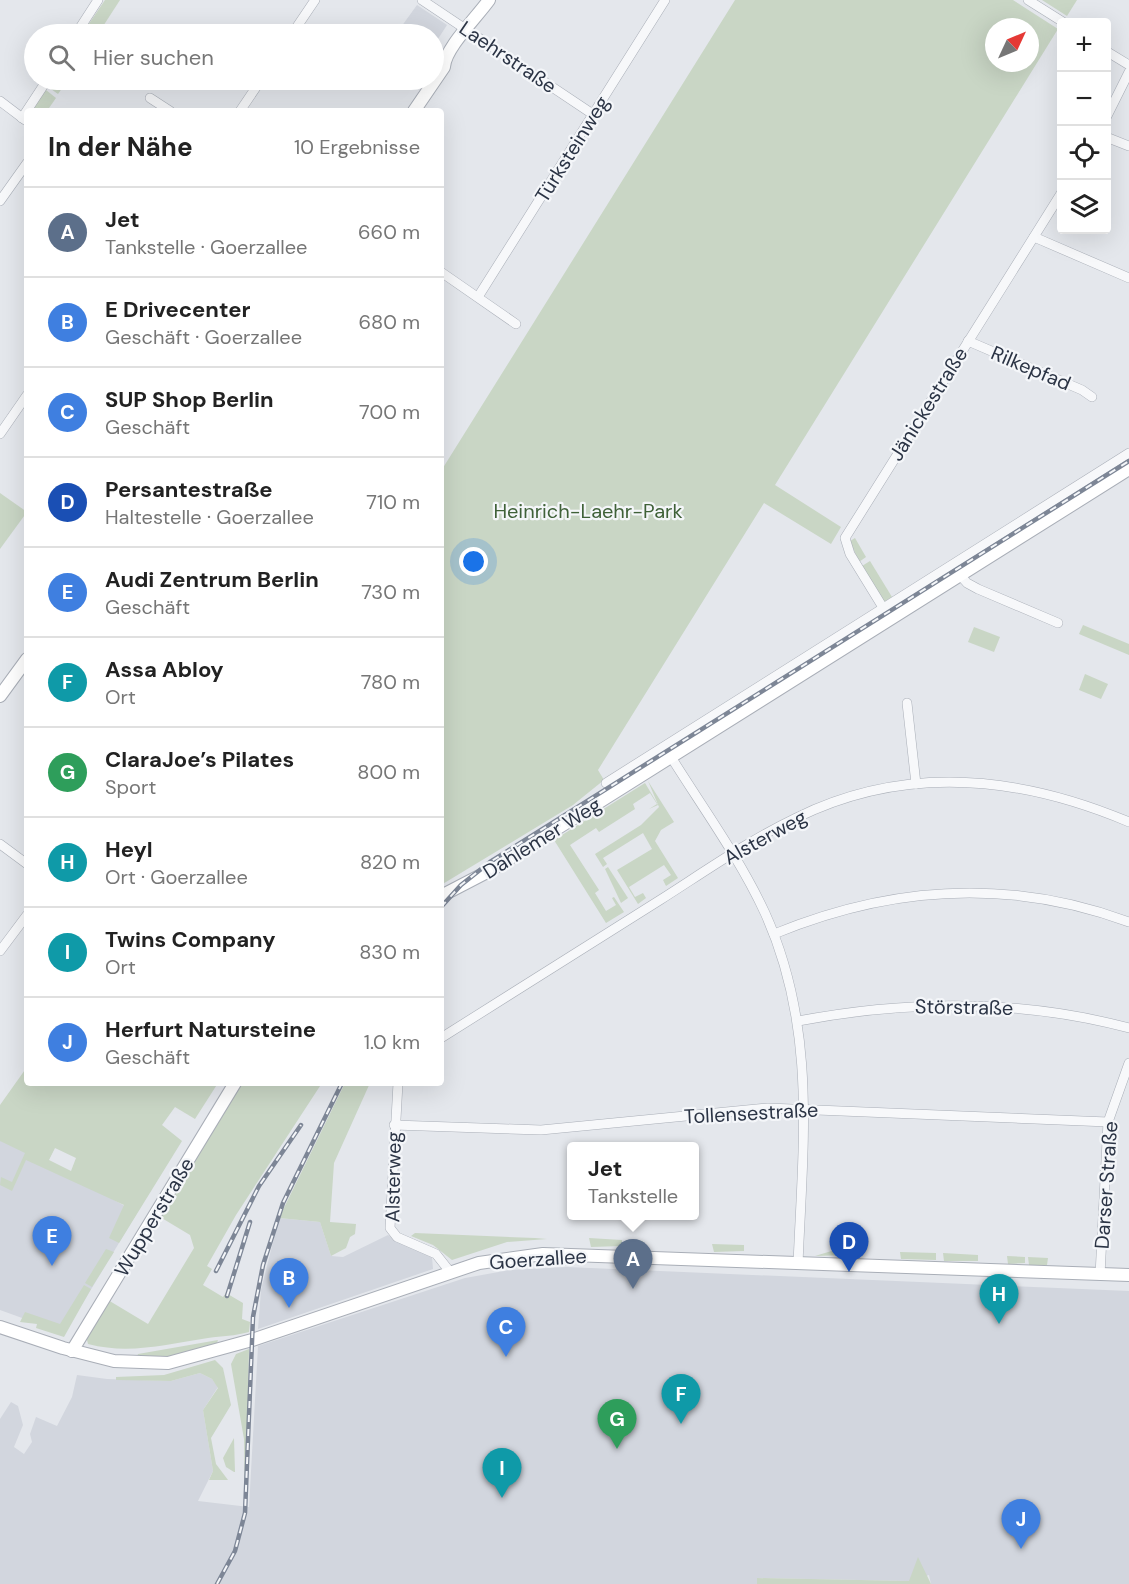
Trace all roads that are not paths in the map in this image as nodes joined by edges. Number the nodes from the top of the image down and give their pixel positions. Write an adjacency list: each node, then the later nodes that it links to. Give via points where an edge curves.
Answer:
1 (98, 0): 8 (street)
2 (315, 0): 9 (street)
3 (422, 0): 10 (street, Laehrstraße)
4 (489, 0): 10 (main road)
5 (665, 0): 25 (street, Türksteinweg)
6 (1028, 0): 7 (street)
7 (1057, 18)
8 (82, 24)
9 (299, 24)
10 (470, 28): 13 (main road, via 451,64); 25 (street, Laehrstraße)
11 (1111, 54): 12 (street)
12 (1129, 65)
13 (444, 67)
14 (1129, 72): 24 (street)
15 (42, 90): 20 (street)
16 (254, 90): 22 (street)
17 (428, 90): 23 (main road)
18 (150, 98): 21 (street)
19 (0, 101): 26 (street)
20 (32, 108)
21 (165, 108)
22 (242, 108)
23 (416, 108)
24 (1111, 110)
25 (594, 115): 35 (street, Türksteinweg)
26 (24, 119)
27 (1111, 139): 28 (street)
28 (1129, 147)
29 (24, 167): 31 (street)
30 (1057, 200): 32 (street, Jänickestraße)
31 (0, 201)
32 (1034, 237): 34 (street); 37 (street, Jänickestraße)
33 (444, 274): 35 (street)
34 (1129, 278)
35 (478, 297): 36 (street)
36 (516, 324)
37 (968, 341): 38 (street, Rilkepfad); 48 (street, Jänickestraße, via 845,538 850,554)
38 (1092, 397)
39 (24, 399): 40 (street)
40 (0, 434)
41 (1129, 453): 43 (street, Dahlemer Weg)
42 (1129, 469): 44 (main road, Dahlemer Weg)
43 (1073, 488): 44 (street); 45 (street, Dahlemer Weg)
44 (1080, 500): 45 (main road, Dahlemer Weg)
45 (1052, 510): 46 (main road, Dahlemer Weg); 47 (street, Dahlemer Weg)
46 (960, 575): 47 (main road, Dahlemer Weg); 49 (street, via 978,589)
47 (930, 587): 48 (main road, Dahlemer Weg)
48 (887, 614): 50 (street, Dahlemer Weg); 52 (main road, Dahlemer Weg)
49 (1058, 623)
50 (853, 626): 51 (street, Dahlemer Weg); 52 (street)
51 (839, 636): 53 (street); 54 (street, Dahlemer Weg)
52 (860, 638): 53 (main road, Dahlemer Weg)
53 (846, 647): 55 (main road, Dahlemer Weg)
54 (818, 648): 55 (street); 56 (street, Dahlemer Weg)
55 (826, 659): 59 (main road, Dahlemer Weg)
56 (799, 660): 58 (street, Dahlemer Weg); 59 (street)
57 (24, 663): 61 (main road)
58 (788, 667): 60 (street); 63 (street, Dahlemer Weg)
59 (806, 672): 60 (main road, Dahlemer Weg)
60 (795, 679): 63 (main road, Dahlemer Weg)
61 (0, 696)
62 (907, 703): 69 (street)
63 (740, 706): 64 (street, Dahlemer Weg); 65 (main road, Dahlemer Weg)
64 (682, 735): 65 (street); 67 (street, Dahlemer Weg)
65 (689, 746): 66 (main road, Dahlemer Weg)
66 (671, 757): 67 (main road, Dahlemer Weg); 72 (street)
67 (637, 771): 68 (street, Dahlemer Weg); 74 (main road, Dahlemer Weg, via 491,870)
68 (606, 783)
69 (916, 784): 70 (street, Alsterweg, via 974,782 1022,788 1069,798); 72 (street, Alsterweg, via 827,805 796,817)
70 (1129, 822)
71 (0, 844): 73 (street)
72 (732, 855): 77 (street); 81 (street, Alsterweg)
73 (24, 862)
74 (444, 894)
75 (24, 919): 78 (street)
76 (1129, 922): 77 (street, via 1043,898 958,891 866,903)
77 (774, 934): 79 (street)
78 (0, 951)
79 (798, 1021): 80 (street, Störstraße, via 875,1008 965,1005 1051,1012); 85 (street)
80 (1129, 1028)
81 (444, 1036)
82 (1129, 1063): 86 (street, Darser Straße)
83 (233, 1086): 93 (main road, Wupperstraße)
84 (398, 1086): 87 (street, Alsterweg)
85 (804, 1109): 86 (street, Tollensestraße); 87 (street, Tollensestraße, via 744,1110 541,1130); 88 (street)
86 (1108, 1122): 90 (street, Darser Straße)
87 (394, 1125): 89 (street, Alsterweg, via 390,1228 397,1237 436,1254)
88 (798, 1264): 89 (main road, Goerzallee, via 562,1253 509,1257); 90 (main road, Goerzallee)
89 (451, 1273): 93 (main road, Goerzallee, via 178,1362 133,1363)
90 (1100, 1275): 91 (main road, Goerzallee)
91 (1129, 1275)
92 (0, 1327): 93 (main road, Goerzallee)
93 (72, 1351)

